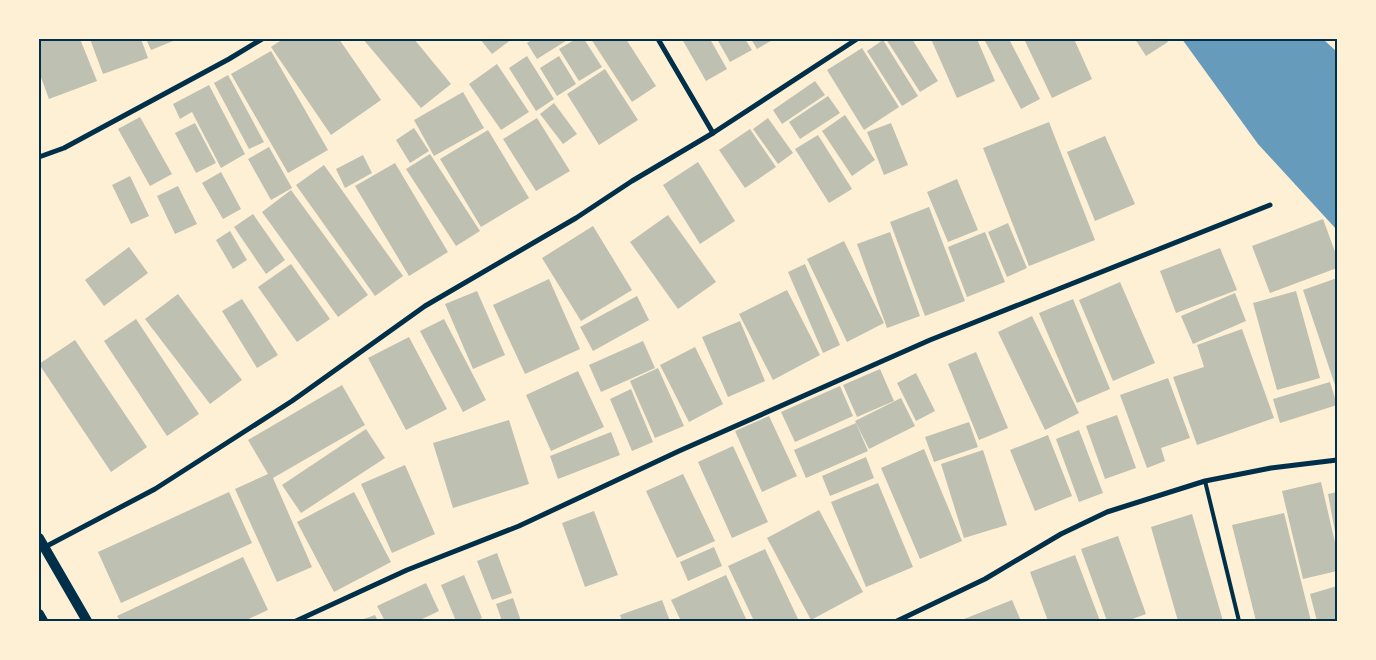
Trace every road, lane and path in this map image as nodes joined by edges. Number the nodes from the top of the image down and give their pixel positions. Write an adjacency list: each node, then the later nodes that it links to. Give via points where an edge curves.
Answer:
1 (262, 39): 5 (street, via 64,148)
2 (658, 39): 4 (street)
3 (857, 39): 4 (street)
4 (713, 133): 10 (street, via 425,306 292,401 155,489)
5 (39, 157)
6 (1270, 205): 14 (street, via 878,362 519,526 407,570)
7 (1337, 460): 8 (street)
8 (1205, 481): 15 (street, via 1107,512 985,579); 16 (lane)
9 (39, 538): 10 (main road)
10 (45, 547): 13 (main road)
11 (39, 614): 12 (main road)
12 (43, 621)
13 (87, 621)
14 (296, 621)
15 (897, 621)
16 (1239, 621)

